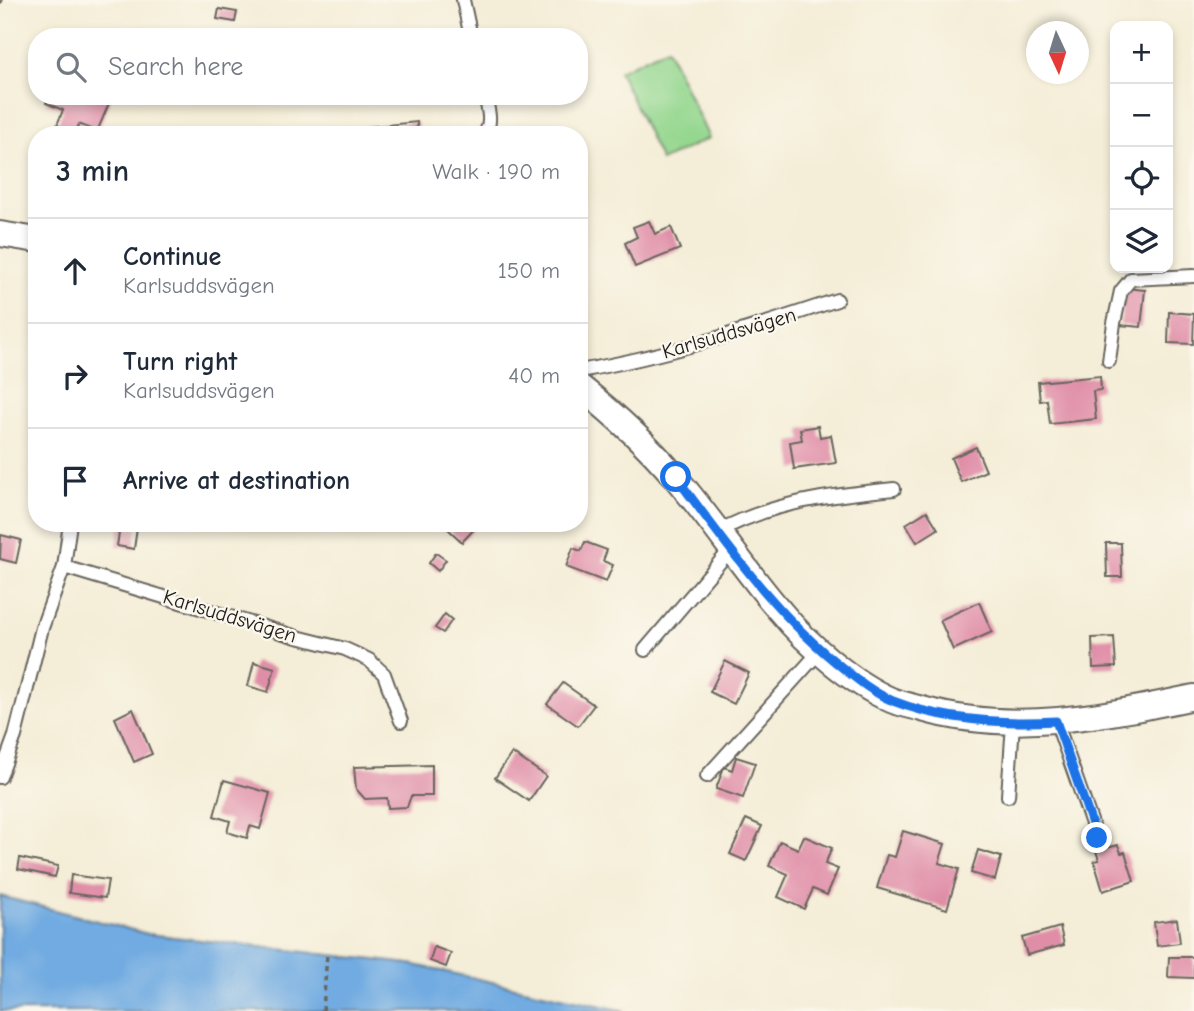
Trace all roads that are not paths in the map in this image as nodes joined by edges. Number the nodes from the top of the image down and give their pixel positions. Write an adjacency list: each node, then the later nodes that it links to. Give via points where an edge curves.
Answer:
1 (463, 0): 2 (lane)
2 (469, 28)
3 (487, 105): 4 (lane)
4 (489, 126)
5 (0, 234): 6 (street)
6 (28, 239)
7 (1194, 276): 9 (lane, via 1131,279 1121,291)
8 (837, 300): 10 (lane, Karlsuddsvägen, via 740,332)
9 (1109, 360)
10 (588, 370)
11 (588, 393): 14 (street, via 676,477)
12 (894, 489): 14 (lane, via 806,499 743,518)
13 (69, 532): 15 (lane)
14 (724, 540): 16 (lane); 17 (street, via 781,613)
15 (64, 567): 19 (lane, Karlsuddsvägen, via 345,649 369,660 384,674); 23 (lane)
16 (645, 650)
17 (820, 651): 21 (street, via 893,701 946,715); 22 (lane)
18 (1194, 697): 20 (street)
19 (401, 721)
20 (1056, 721): 21 (street); 25 (lane)
21 (1013, 723): 24 (lane)
22 (707, 776)
23 (0, 777)
24 (1008, 796)
25 (1097, 838)

